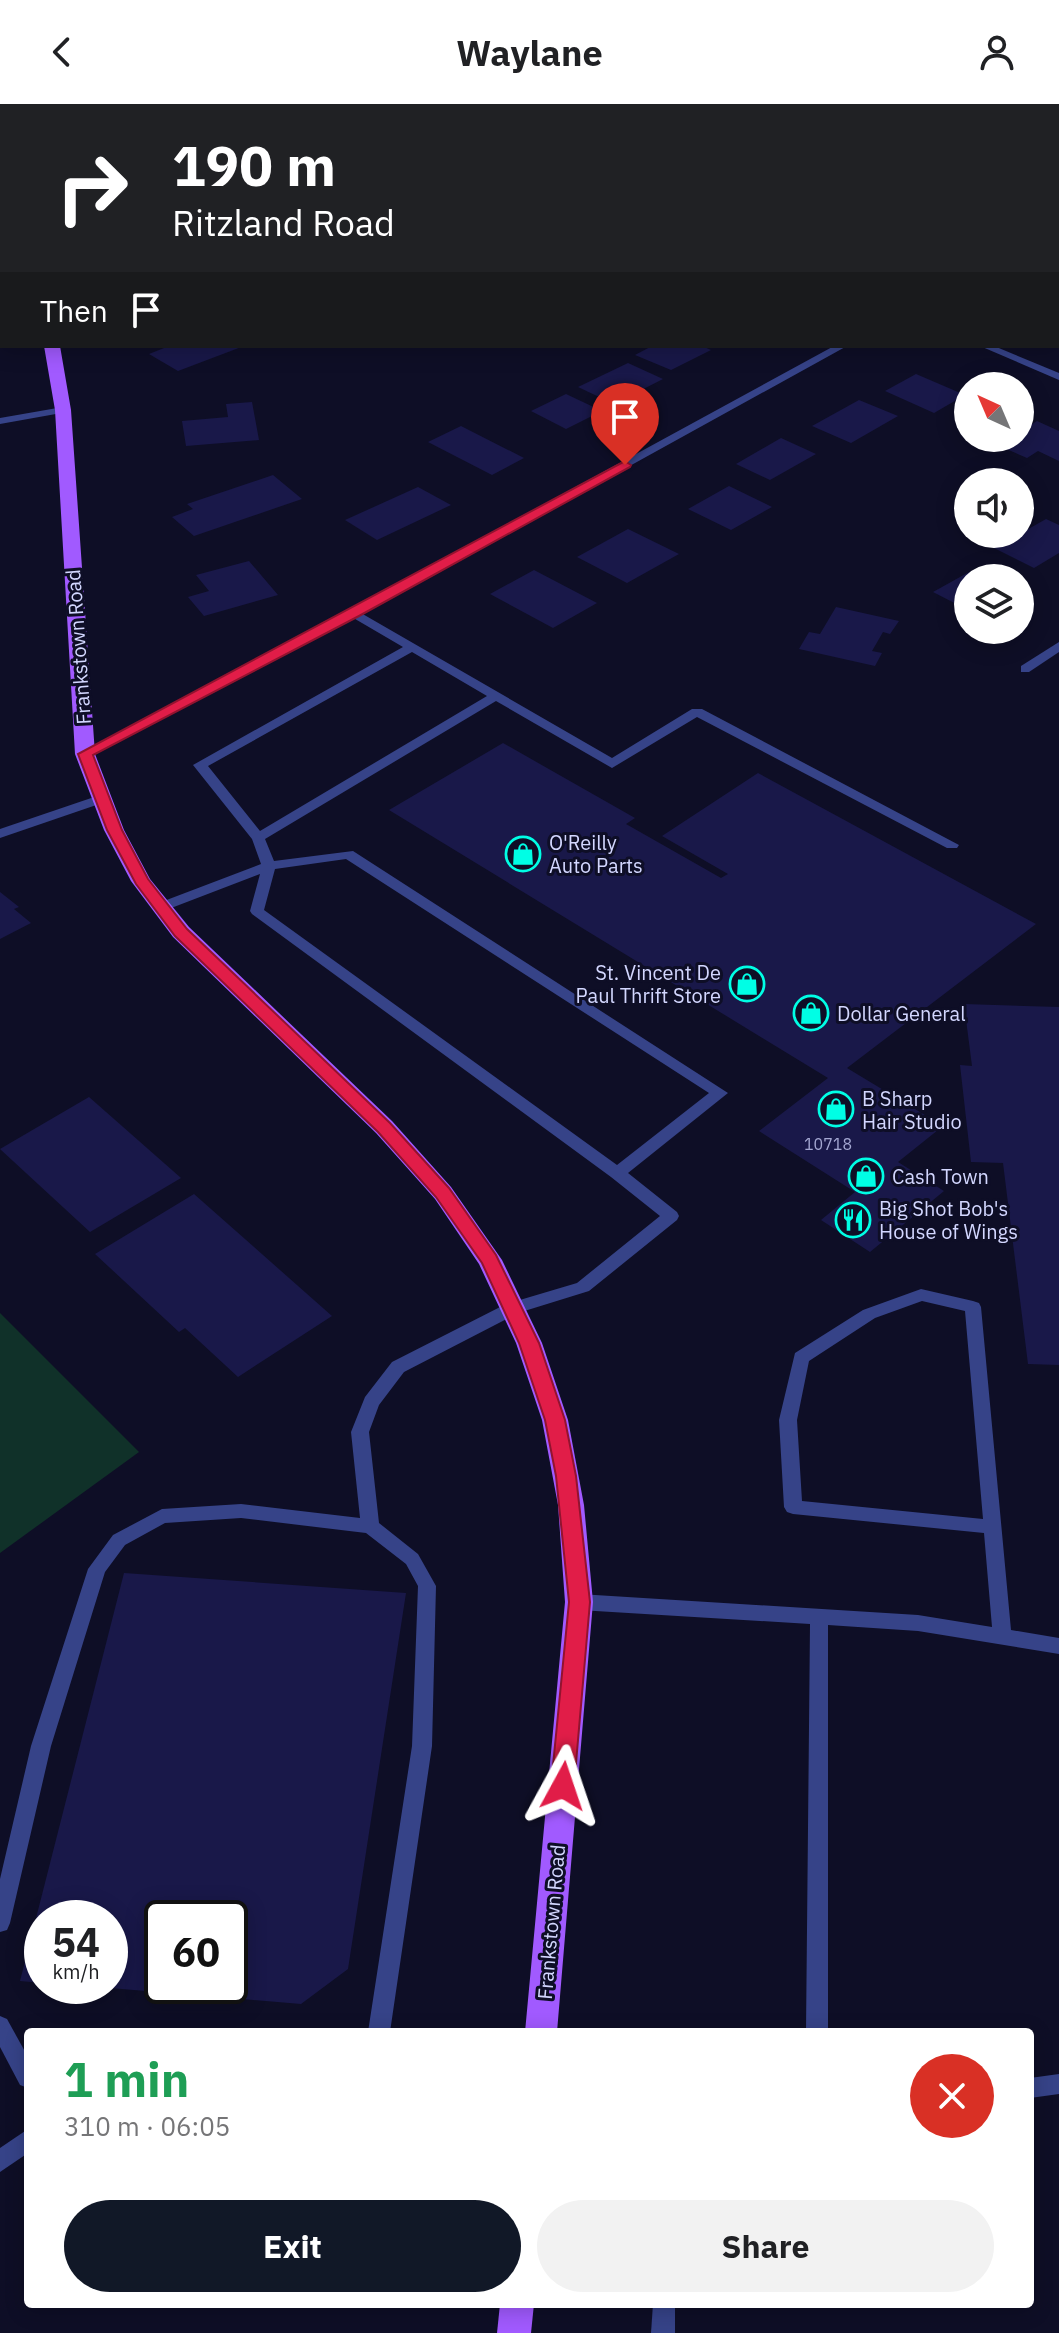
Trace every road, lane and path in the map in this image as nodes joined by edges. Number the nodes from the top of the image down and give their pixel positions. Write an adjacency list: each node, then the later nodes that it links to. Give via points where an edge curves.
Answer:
1 (52, 348): 5 (main road, Frankstown Road)
2 (838, 348): 7 (street)
3 (990, 348): 4 (street)
4 (1059, 377)
5 (63, 410): 6 (street); 12 (main road, Frankstown Road)
6 (0, 421)
7 (354, 613): 9 (street); 12 (street)
8 (1059, 646): 10 (street)
9 (412, 647): 11 (street); 15 (street, via 200,765)
10 (1025, 669)
11 (496, 696): 15 (street); 16 (street, via 612,764 697,712)
12 (85, 754): 13 (main road, Frankstown Road)
13 (103, 798): 14 (street); 18 (main road, Frankstown Road, via 141,881)
14 (0, 834)
15 (258, 838): 17 (street)
16 (952, 845)
17 (269, 866): 18 (street); 19 (street, via 257,911); 19 (street, via 348,854 720,1093)
18 (161, 907): 20 (main road, Frankstown Road, via 384,1127 443,1193 490,1260)
19 (617, 1173): 20 (street, via 671,1216 583,1287)
20 (512, 1308): 21 (street, via 398,1367 371,1402 360,1432); 23 (main road, Frankstown Road, via 555,1420 571,1505)
21 (370, 1526): 27 (street, via 241,1511 162,1516 119,1540 97,1569 41,1746); 29 (street, via 412,1559 427,1586 422,1746)
22 (992, 1527): 22 (street, via 973,1307 921,1295 869,1314 801,1358 788,1420 793,1507); 25 (street)
23 (579, 1602): 24 (street); 30 (main road, Frankstown Road)
24 (819, 1617): 25 (street, via 918,1623); 31 (street)
25 (1002, 1637): 26 (street)
26 (1059, 1646)
27 (0, 1923)
28 (0, 2026): 32 (street)
29 (380, 2028)
30 (541, 2028)
31 (817, 2028)
32 (24, 2071)
33 (1059, 2084): 34 (street)
34 (1034, 2087)
35 (24, 2143): 36 (street)
36 (0, 2161)
37 (517, 2308): 39 (main road)
38 (664, 2308): 40 (street)
39 (514, 2333)
40 (663, 2333)

